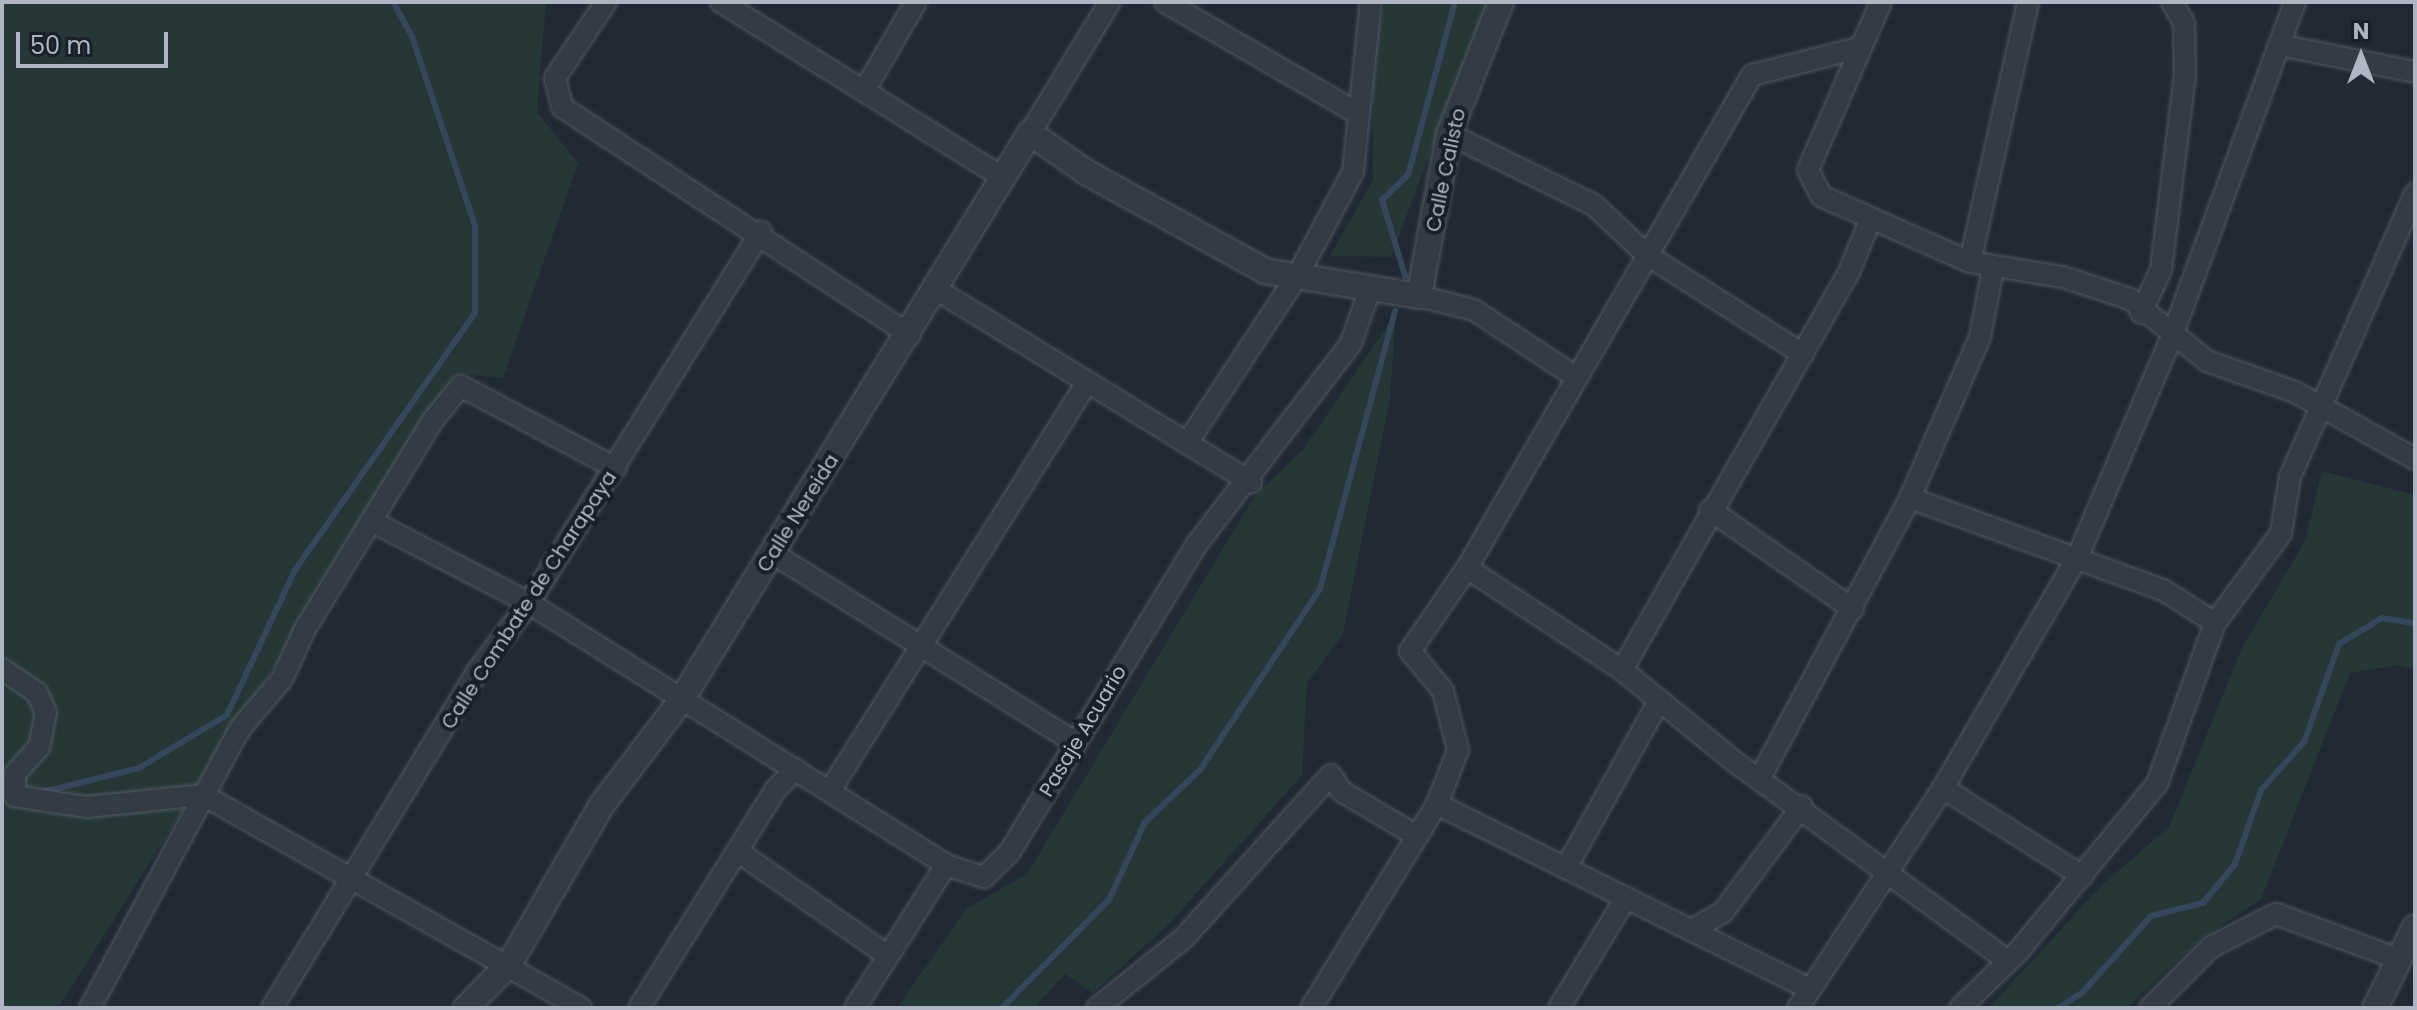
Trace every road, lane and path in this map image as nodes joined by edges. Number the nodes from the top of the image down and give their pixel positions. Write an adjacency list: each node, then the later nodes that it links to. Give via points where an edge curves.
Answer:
1 (606, 2): 22 (street, via 555,78 562,107)
2 (721, 2): 15 (street)
3 (916, 2): 15 (street)
4 (1110, 2): 17 (street, Calle Nereida)
5 (1165, 2): 16 (street)
6 (1371, 2): 16 (street)
7 (1501, 2): 18 (street, Calle Calisto)
8 (1881, 2): 13 (street)
9 (2028, 2): 24 (street)
10 (2172, 2): 30 (street, via 2184,23 2185,75 2161,270)
11 (2295, 2): 12 (street)
12 (2279, 45): 14 (street); 32 (street)
13 (1858, 48): 21 (street, via 1808,170 1821,196); 23 (street, via 1752,75)
14 (2415, 72)
15 (864, 91): 19 (street)
16 (1354, 111): 26 (street, via 1353,172)
17 (1030, 133): 19 (street, Calle Nereida); 26 (street, via 1185,230 1265,271)
18 (1449, 134): 23 (street, via 1594,205); 29 (street, Calle Calisto)
19 (1002, 177): 27 (street, Calle Nereida)
20 (2415, 193): 36 (street)
21 (1869, 223): 24 (street); 33 (street)
22 (761, 232): 31 (street); 39 (street, Calle Combate de Charapaya)
23 (1647, 255): 33 (street); 34 (street)
24 (1970, 262): 25 (street)
25 (1993, 268): 30 (street, via 2063,277 2130,299); 41 (street, via 1980,337)
26 (1299, 273): 28 (street); 37 (street)
27 (934, 288): 31 (street, Calle Nereida); 35 (street)
28 (1370, 289): 29 (street); 40 (street, Pasaje Acuario, via 1351,343)
29 (1419, 296): 34 (street, via 1474,310)
30 (2141, 313): 32 (street)
31 (910, 335): 44 (street, Calle Nereida)
32 (2171, 339): 36 (street); 45 (street)
33 (1803, 354): 42 (street)
34 (1573, 375): 46 (street)
35 (1087, 382): 37 (street); 50 (street)
36 (2322, 410): 38 (street); 49 (street, via 2290,477 2281,533)
37 (1187, 443): 40 (street)
38 (2415, 459)
39 (616, 468): 43 (street, via 461,386 433,420); 47 (street, Calle Combate de Charapaya)
40 (1251, 482): 55 (street, Pasaje Acuario, via 1197,544)
41 (1910, 498): 45 (street); 48 (street)
42 (1710, 510): 48 (street); 52 (street)
43 (373, 522): 47 (street, Pasaje Acuario); 60 (street, via 282,679 239,730)
44 (772, 553): 50 (street); 53 (street, Calle Nereida)
45 (2077, 558): 49 (street, via 2165,591); 58 (street)
46 (1467, 568): 52 (street); 61 (street, via 1410,651 1443,691 1457,730 1458,750)
47 (529, 603): 53 (street, Pasaje Acuario); 68 (street, Calle Combate de Charapaya, via 478,670)
48 (1853, 609): 57 (street)
49 (2215, 623): 69 (street, via 2157,784)
50 (921, 647): 55 (street); 59 (street)
51 (2, 669): 60 (street, via 37,693 46,712 39,747 15,774 15,796 87,807)
52 (1622, 670): 54 (street)
53 (680, 702): 56 (street, Pasaje Acuario); 76 (street, Calle Nereida, via 601,806)
54 (1658, 703): 57 (street); 66 (street)
55 (1076, 743): 65 (street, Pasaje Acuario, via 998,868 970,877)
56 (796, 769): 59 (street, Pasaje Acuario); 64 (street)
57 (1760, 778): 62 (street)
58 (1943, 788): 67 (street); 69 (street)
59 (831, 789): 65 (street, Pasaje Acuario)
60 (203, 795): 68 (street); 78 (street)
61 (1437, 804): 63 (street); 66 (street)
62 (1802, 806): 67 (street); 72 (street, via 1723,912)
63 (1417, 836): 84 (street, via 1341,791 1331,775 1184,938); 85 (street)
64 (737, 851): 73 (street); 82 (street)
65 (946, 865): 73 (street)
66 (1566, 868): 70 (street)
67 (1891, 870): 74 (street); 77 (street)
68 (355, 875): 76 (street); 79 (street, Calle Combate de Charapaya)
69 (2082, 876): 74 (street, via 2017,953)
70 (1626, 898): 72 (street); 86 (street)
71 (2415, 927): 75 (street)
72 (1691, 930): 77 (street)
73 (887, 955): 83 (street)
74 (2004, 958): 88 (street)
75 (2398, 959): 89 (street, via 2276,914 2211,947); 90 (street)
76 (510, 963): 80 (street, Calle Nereida); 81 (street)
77 (1810, 989): 87 (street)
78 (90, 1008)
79 (272, 1008)
80 (466, 1008)
81 (581, 1008)
82 (639, 1008)
83 (855, 1008)
84 (1097, 1008)
85 (1311, 1008)
86 (1559, 1008)
87 (1798, 1008)
88 (1960, 1008)
89 (2150, 1008)
90 (2375, 1008)

